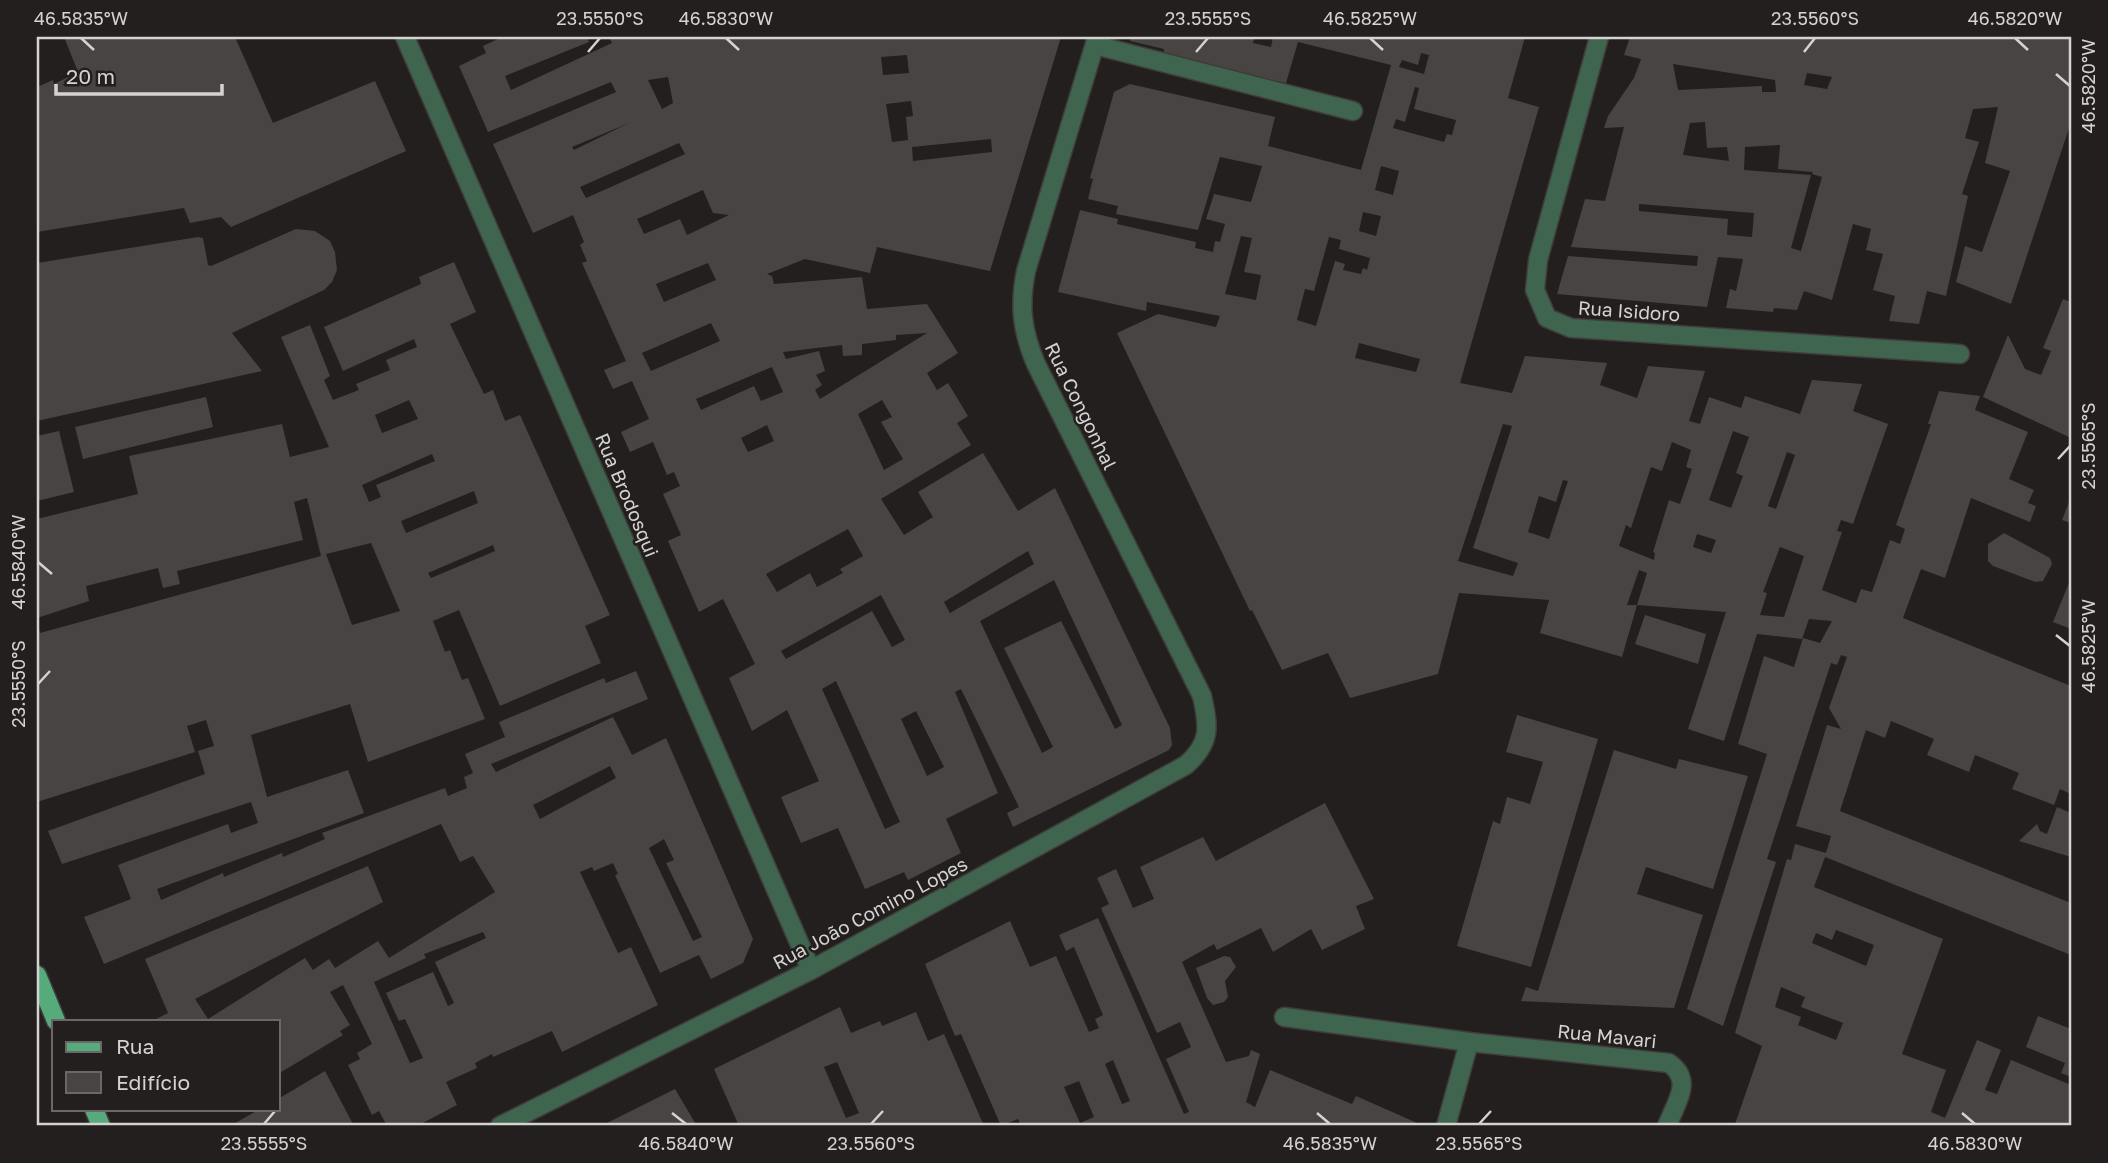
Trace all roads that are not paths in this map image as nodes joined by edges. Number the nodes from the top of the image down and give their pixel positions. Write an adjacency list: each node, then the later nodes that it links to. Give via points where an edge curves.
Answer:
1 (405, 37): 7 (street, Rua Brodosqui)
2 (1599, 37): 5 (street, Rua Isidoro, via 1538,260 1535,289 1547,318 1571,328)
3 (1096, 41): 4 (street); 6 (street, Rua Congonhal, via 1026,271 1020,300 1023,327 1036,365)
4 (1353, 111)
5 (1960, 354)
6 (1202, 696): 7 (street, Rua João Comino Lopes, via 1210,727 1206,742 1186,765)
7 (811, 970): 14 (street, Rua João Comino Lopes)
8 (37, 975): 10 (main road)
9 (1284, 1017): 11 (street, Rua Mavari)
10 (56, 1020)
11 (1469, 1042): 15 (street); 16 (street, Rua Mavari, via 1669,1063 1681,1072 1684,1082)
12 (94, 1110): 13 (main road)
13 (102, 1126)
14 (500, 1126)
15 (1446, 1126)
16 (1667, 1126)

